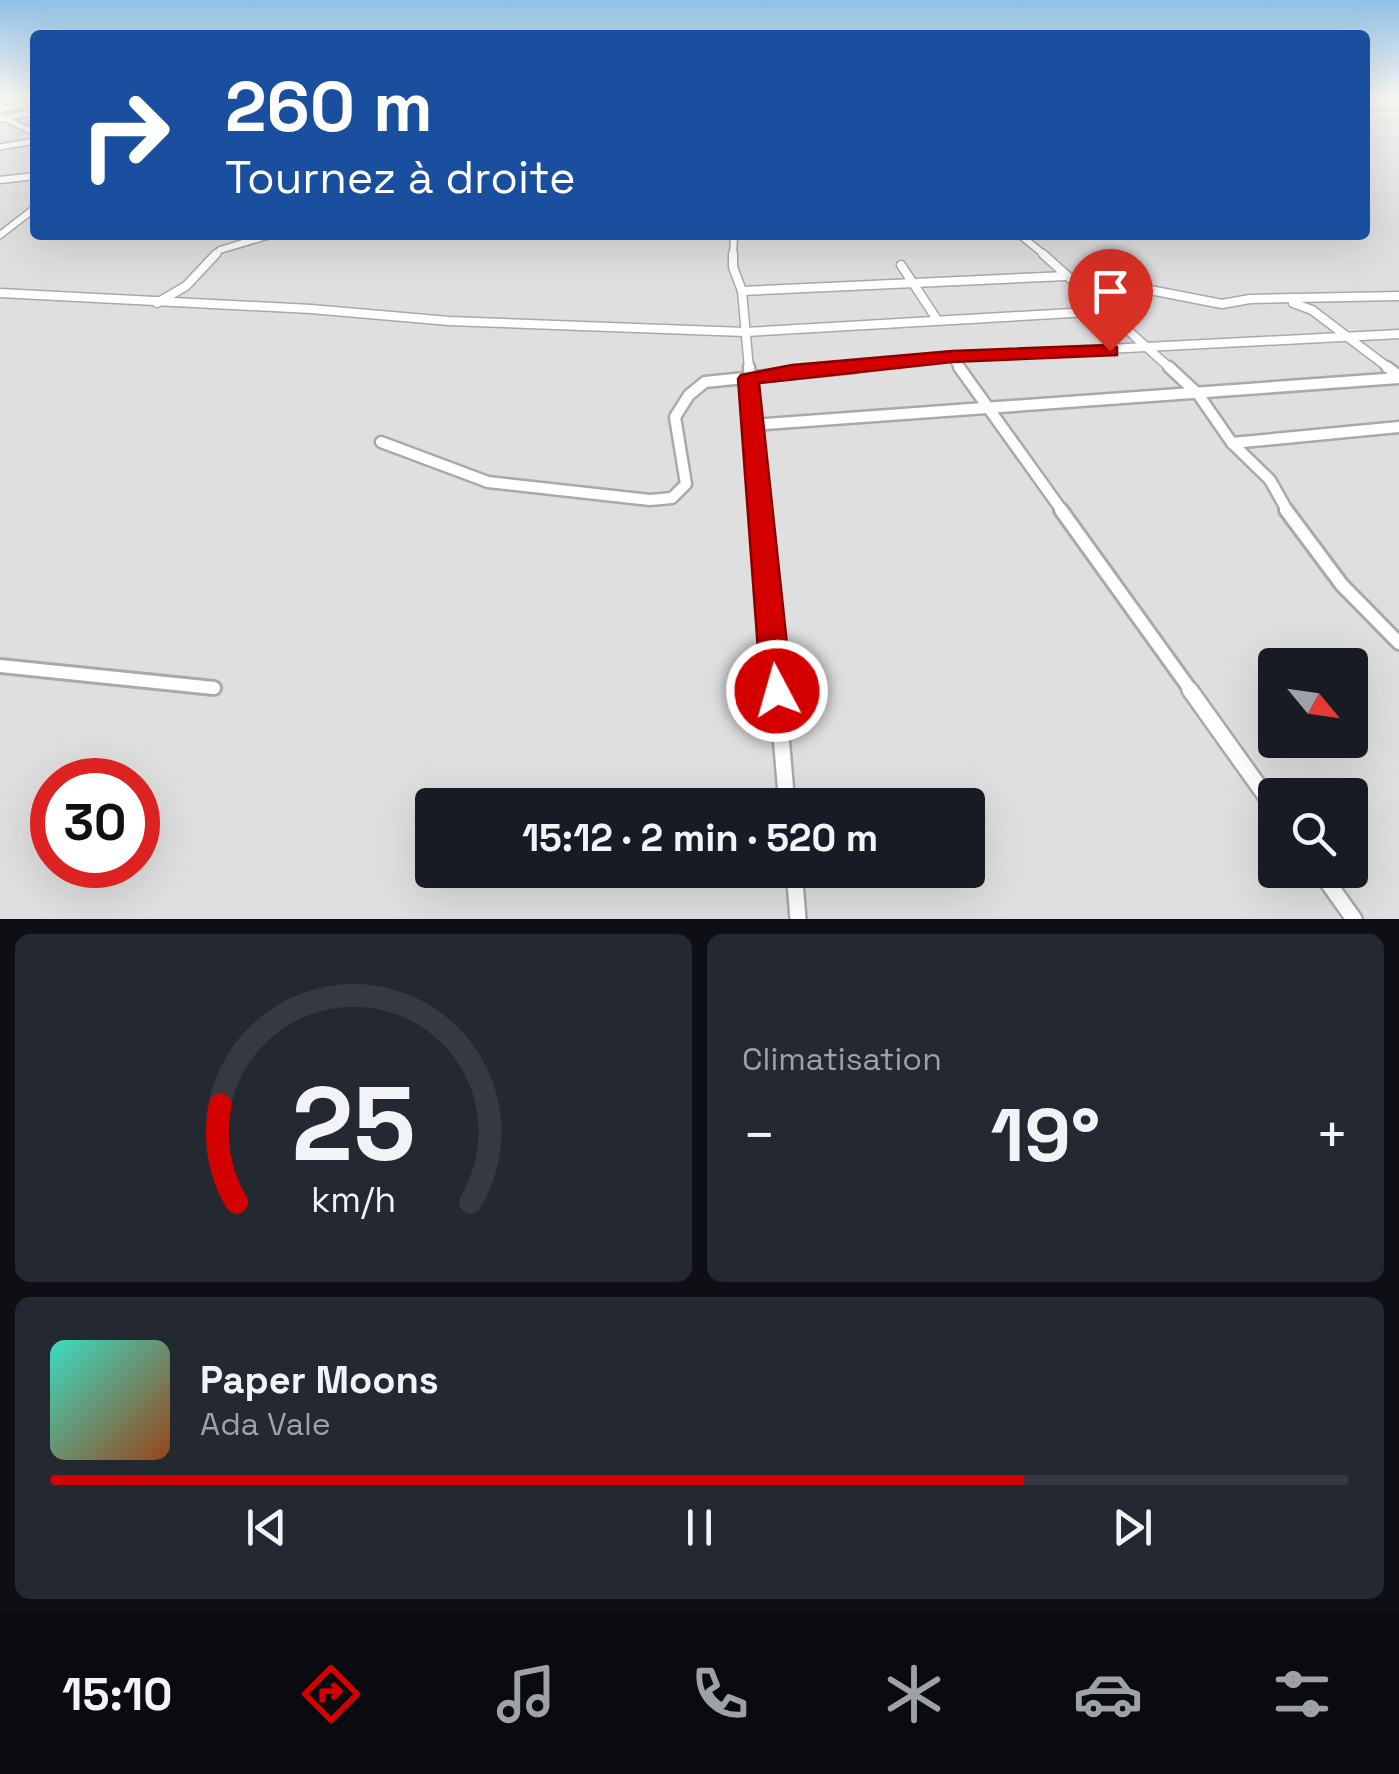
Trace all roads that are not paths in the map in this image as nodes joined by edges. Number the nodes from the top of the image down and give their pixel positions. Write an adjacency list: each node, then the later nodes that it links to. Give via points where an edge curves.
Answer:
1 (30, 142): 2 (street)
2 (0, 147)
3 (30, 177): 4 (street)
4 (0, 180)
5 (30, 212): 6 (street)
6 (0, 234)
7 (253, 240): 17 (street, via 220,250 186,286)
8 (734, 240): 13 (street, via 732,266)
9 (1026, 240): 11 (street)
10 (900, 265): 12 (street)
11 (1066, 276): 12 (street); 18 (street)
12 (910, 284): 13 (street); 19 (street)
13 (742, 291): 20 (street)
14 (0, 293): 17 (street)
15 (1399, 296): 16 (street)
16 (1288, 301): 18 (street, via 1222,304 1145,289); 22 (street, via 1312,310)
17 (156, 304): 20 (street)
18 (1106, 311): 19 (street); 23 (street)
19 (936, 318): 20 (street)
20 (745, 332): 26 (street)
21 (1399, 334): 22 (street)
22 (1346, 337): 23 (street); 25 (street)
23 (1150, 349): 24 (street); 27 (street)
24 (952, 357): 26 (street); 28 (street)
25 (1399, 377): 27 (street)
26 (748, 379): 29 (street); 31 (street, via 705,382 688,395 675,417 686,484 672,498 488,482)
27 (1198, 394): 28 (street); 32 (street)
28 (988, 406): 29 (street); 36 (street)
29 (752, 425): 37 (street)
30 (1399, 428): 32 (street)
31 (381, 442)
32 (1232, 443): 33 (street, via 1270,480 1342,585)
33 (1399, 643)
34 (0, 666): 35 (street)
35 (214, 688)
36 (1258, 785)
37 (786, 788)
38 (795, 888): 40 (street)
39 (1331, 888): 41 (street)
40 (798, 919)
41 (1354, 919)

